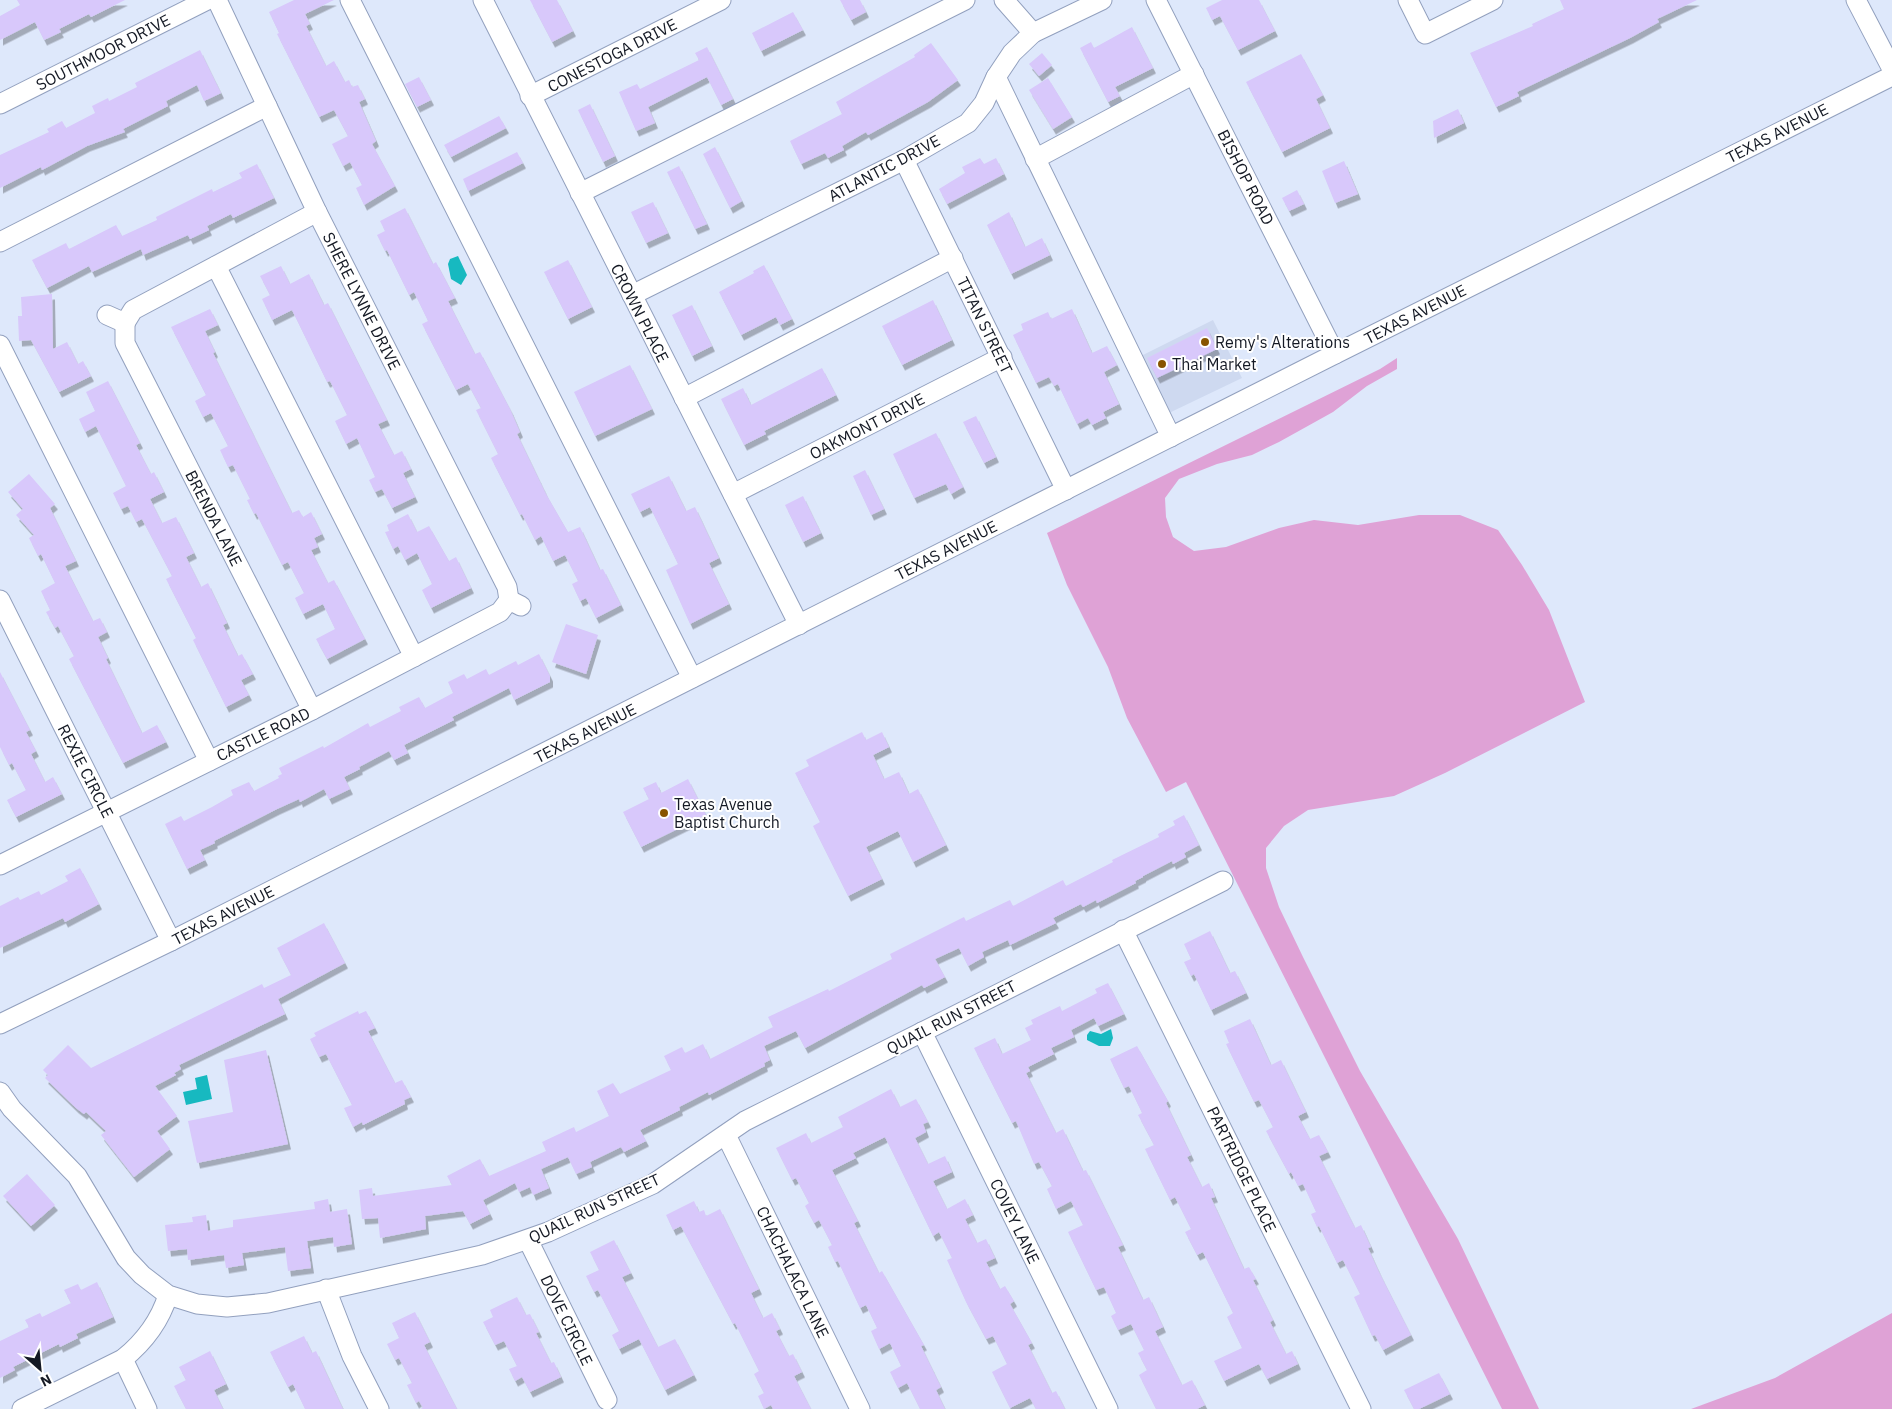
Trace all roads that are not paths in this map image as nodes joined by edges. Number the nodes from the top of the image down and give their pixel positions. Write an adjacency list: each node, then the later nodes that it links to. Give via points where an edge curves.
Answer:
1 (207, 0): 19 (street, SOUTHMOOR DRIVE)
2 (217, 0): 20 (street, SHERE LYNNE DRIVE)
3 (350, 0): 42 (street)
4 (483, 0): 18 (street, CROWN PLACE)
5 (721, 0): 18 (street, CONESTOGA DRIVE)
6 (965, 0): 23 (street)
7 (1004, 0): 13 (street)
8 (1102, 0): 13 (street, ATLANTIC DRIVE)
9 (1156, 0): 15 (street, BISHOP ROAD)
10 (1408, 0): 11 (street, via 1425,34)
11 (1493, 0)
12 (1856, 0): 14 (street)
13 (1033, 33): 17 (street, ATLANTIC DRIVE, via 1012,53)
14 (1892, 69)
15 (1194, 74): 21 (street); 32 (street, BISHOP ROAD)
16 (1892, 76): 32 (street, TEXAS AVENUE)
17 (996, 77): 21 (street); 22 (street, ATLANTIC DRIVE, via 984,103 968,123)
18 (530, 96): 23 (street, CROWN PLACE)
19 (0, 104)
20 (267, 106): 24 (street, SHERE LYNNE DRIVE); 25 (street)
21 (1035, 159): 35 (street)
22 (904, 160): 26 (street, TITAN STREET); 28 (street, ATLANTIC DRIVE)
23 (580, 193): 28 (street, CROWN PLACE)
24 (317, 212): 27 (street); 39 (street, SHERE LYNNE DRIVE)
25 (0, 242)
26 (952, 258): 33 (street, TITAN STREET); 34 (street)
27 (216, 266): 30 (street, via 133,310); 41 (street)
28 (632, 295): 34 (street, CROWN PLACE)
29 (107, 315): 30 (street)
30 (125, 323): 43 (street, BRENDA LANE, via 126,343)
31 (0, 345): 44 (street)
32 (1335, 354): 35 (street, TEXAS AVENUE)
33 (1002, 357): 36 (street, TITAN STREET); 37 (street, OAKMONT DRIVE)
34 (684, 398): 37 (street, CROWN PLACE)
35 (1171, 436): 36 (street, TEXAS AVENUE)
36 (1066, 490): 40 (street, TEXAS AVENUE)
37 (733, 494): 40 (street, CROWN PLACE)
38 (0, 600): 45 (street, REXIE CIRCLE)
39 (515, 603): 41 (street, CASTLE ROAD)
40 (799, 625): 42 (street, TEXAS AVENUE)
41 (414, 657): 43 (street, CASTLE ROAD)
42 (692, 678): 49 (street, TEXAS AVENUE)
43 (312, 710): 44 (street, CASTLE ROAD)
44 (209, 761): 45 (street, CASTLE ROAD)
45 (107, 812): 46 (street, CASTLE ROAD); 49 (street, REXIE CIRCLE)
46 (2, 859)
47 (1223, 882): 48 (street, QUAIL RUN STREET)
48 (1123, 930): 51 (street, QUAIL RUN STREET); 64 (street, PARTRIDGE PLACE)
49 (171, 941): 50 (street, TEXAS AVENUE)
50 (0, 1024)
51 (922, 1032): 53 (street, QUAIL RUN STREET, via 745,1121); 63 (street, COVEY LANE)
52 (0, 1092): 56 (street, QUAIL RUN STREET, via 12,1109 77,1176 126,1258)
53 (726, 1136): 54 (street, QUAIL RUN STREET, via 653,1184); 62 (street, CHACHALACA LANE)
54 (528, 1240): 55 (street, QUAIL RUN STREET, via 482,1255); 58 (street, DOVE CIRCLE)
55 (326, 1289): 56 (street, QUAIL RUN STREET, via 268,1303 227,1307 197,1304); 61 (street, via 352,1356)
56 (168, 1295): 57 (street, via 162,1316 136,1349)
57 (123, 1359): 59 (street); 60 (street)
58 (607, 1400)
59 (22, 1409)
60 (147, 1409)
61 (379, 1409)
62 (860, 1409)
63 (1108, 1409)
64 (1361, 1409)

